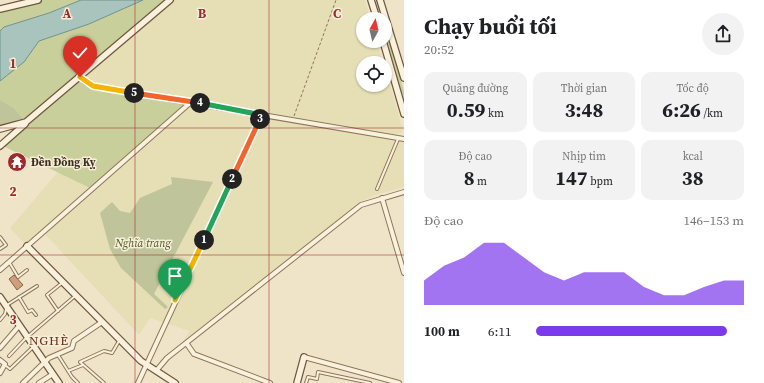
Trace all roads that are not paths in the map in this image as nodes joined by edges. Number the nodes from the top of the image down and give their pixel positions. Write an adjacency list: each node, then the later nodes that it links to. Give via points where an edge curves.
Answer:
1 (38, 0): 5 (street)
2 (170, 0): 9 (street)
3 (371, 0): 7 (street)
4 (380, 0): 10 (street)
5 (29, 1): 6 (street)
6 (0, 9)
7 (375, 12)
8 (385, 48): 12 (street)
9 (80, 77): 11 (street, via 97,87); 14 (street)
10 (404, 78)
11 (191, 102): 13 (street); 23 (street)
12 (404, 114)
13 (262, 115): 16 (street); 52 (street)
14 (26, 122): 15 (street); 18 (street)
15 (0, 129)
16 (398, 139): 17 (street); 19 (lane)
17 (404, 139)
18 (0, 146)
19 (377, 189)
20 (404, 192): 21 (street)
21 (382, 198): 28 (street); 42 (street, via 361,205)
22 (0, 237): 24 (lane, via 6,245)
23 (27, 246): 25 (street); 29 (street)
24 (0, 249)
25 (9, 262): 26 (street); 27 (lane, via 18,277)
26 (0, 270)
27 (27, 270)
28 (404, 273)
29 (63, 282): 31 (street); 35 (lane, via 47,295)
30 (37, 286): 32 (lane)
31 (76, 296): 35 (lane); 38 (street)
32 (19, 297): 34 (lane); 36 (lane, via 28,312 32,310)
33 (0, 298): 34 (street)
34 (6, 306): 37 (lane, via 5,314); 39 (street)
35 (58, 311): 40 (lane)
36 (36, 315)
37 (0, 320)
38 (102, 322): 41 (street); 45 (street, via 74,341 72,348)
39 (19, 326): 40 (street); 44 (street)
40 (26, 338): 43 (street); 46 (lane)
41 (120, 340): 51 (lane, via 112,353 104,351 80,362); 52 (street)
42 (187, 344): 54 (street, via 167,358); 64 (street, via 194,354)
43 (33, 347): 49 (street); 50 (lane, via 10,369)
44 (0, 348)
45 (58, 355): 49 (street); 53 (lane)
46 (9, 356)
47 (304, 357): 65 (street); 68 (street)
48 (0, 360): 50 (street)
49 (44, 362): 56 (street); 57 (street)
50 (5, 364): 55 (street)
51 (83, 365): 53 (lane); 61 (lane)
52 (145, 365): 54 (street); 62 (street)
53 (68, 371): 60 (lane)
54 (156, 371): 63 (street)
55 (0, 373)
56 (53, 374): 58 (street); 59 (street)
57 (23, 383)
58 (39, 383)
59 (59, 383)
60 (78, 383)
61 (104, 383)
62 (138, 383)
63 (175, 383)
64 (270, 383)
65 (297, 383)
66 (306, 383): 67 (lane, via 308,378 317,379 318,372)
67 (370, 383)
68 (399, 383)

